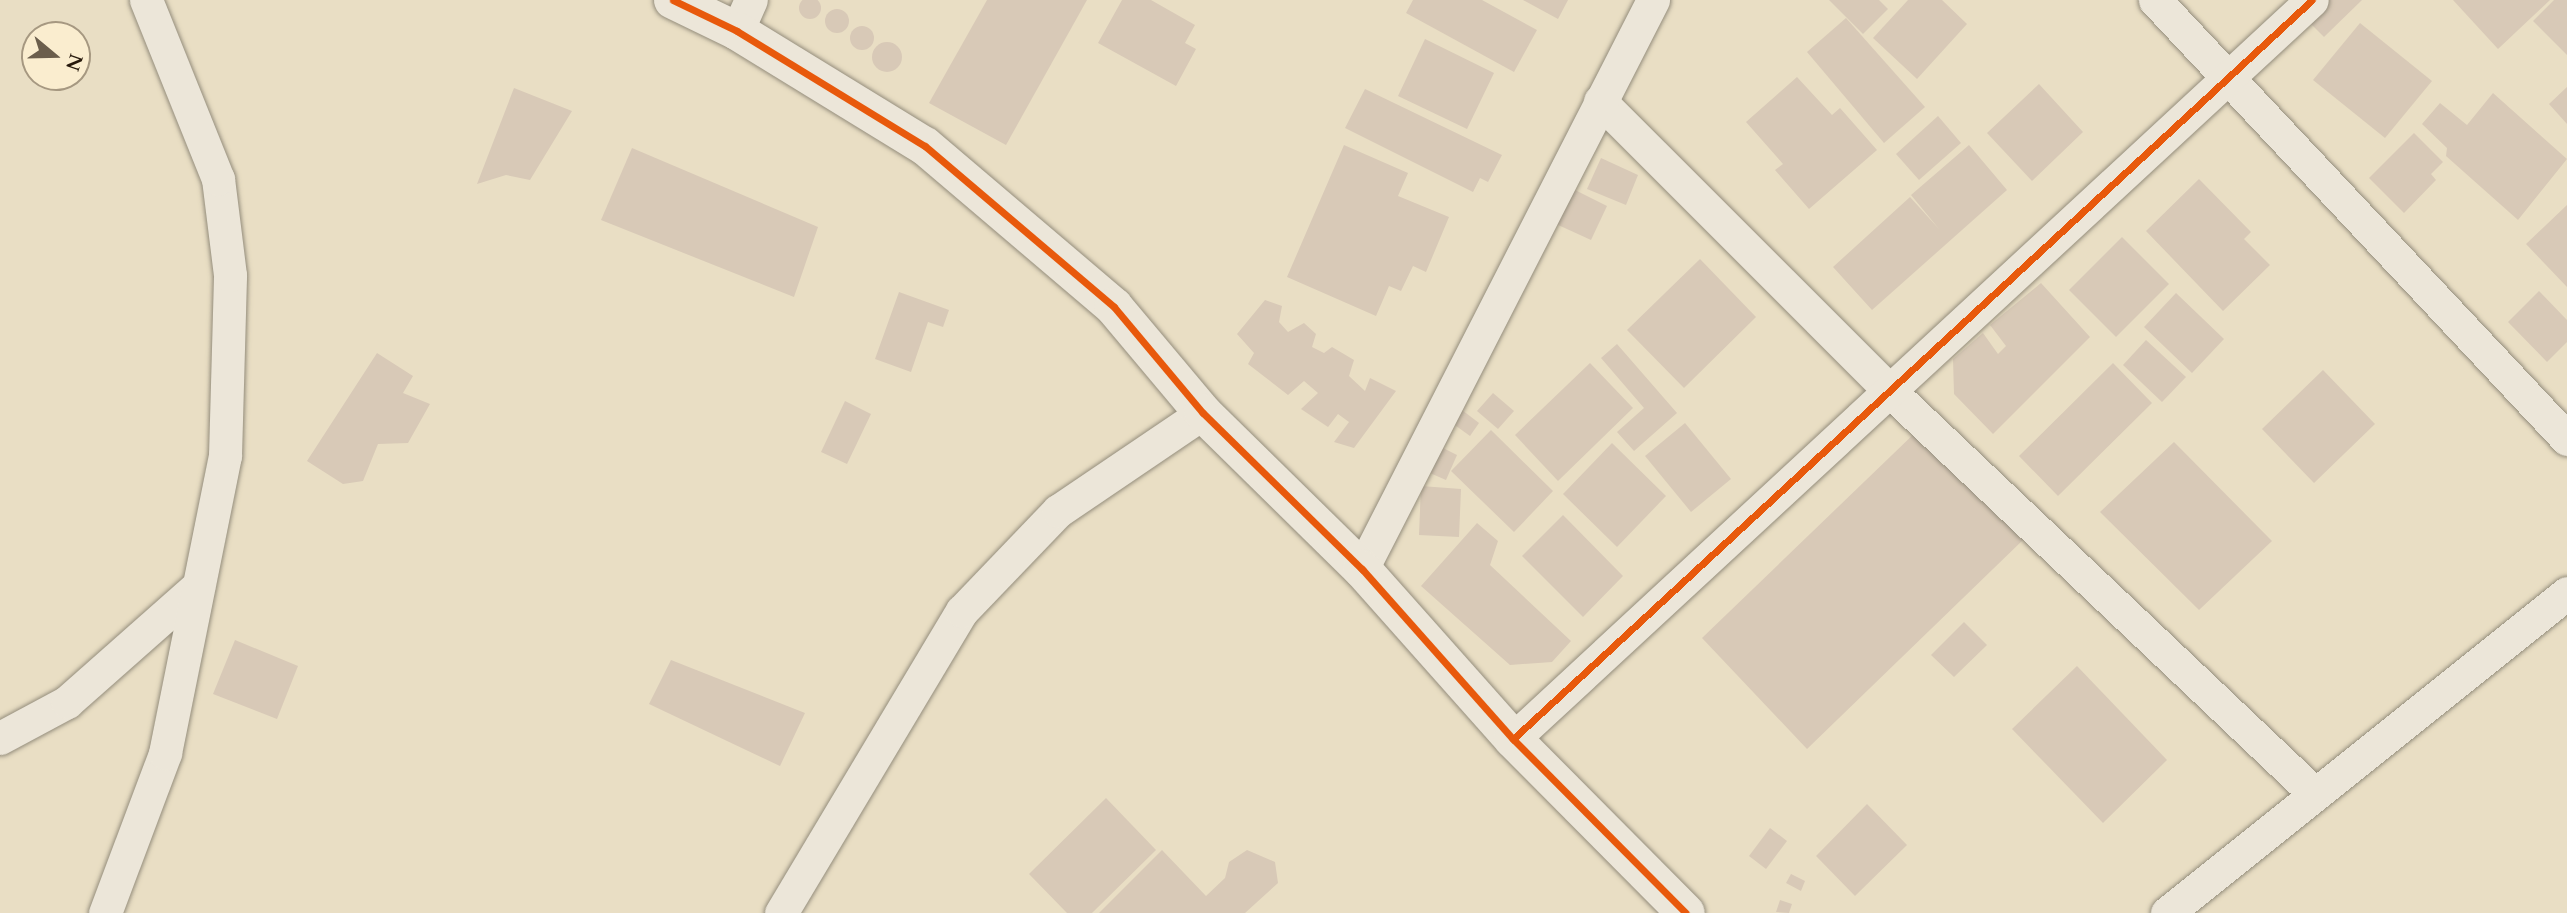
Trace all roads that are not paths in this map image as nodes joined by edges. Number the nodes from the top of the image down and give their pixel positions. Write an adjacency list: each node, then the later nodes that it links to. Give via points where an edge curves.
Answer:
1 (146, 0): 13 (street, via 218,179 230,275 225,456)
2 (673, 0): 6 (street)
3 (1653, 0): 8 (street)
4 (2155, 0): 7 (street)
5 (2312, 0): 7 (street)
6 (744, 16): 10 (street, via 925,146 1114,307)
7 (2230, 80): 9 (street); 11 (street)
8 (1600, 102): 9 (street); 12 (street)
9 (1891, 392): 16 (street); 17 (street)
10 (1203, 413): 12 (street); 19 (street, via 1058,511 962,611)
11 (2567, 439)
12 (1362, 569): 16 (street)
13 (198, 586): 15 (street, via 66,702); 18 (street, via 165,752)
14 (2567, 593): 17 (street)
15 (0, 738)
16 (1513, 739): 20 (street)
17 (2315, 794): 21 (street)
18 (105, 913)
19 (781, 913)
20 (1686, 913)
21 (2167, 913)

